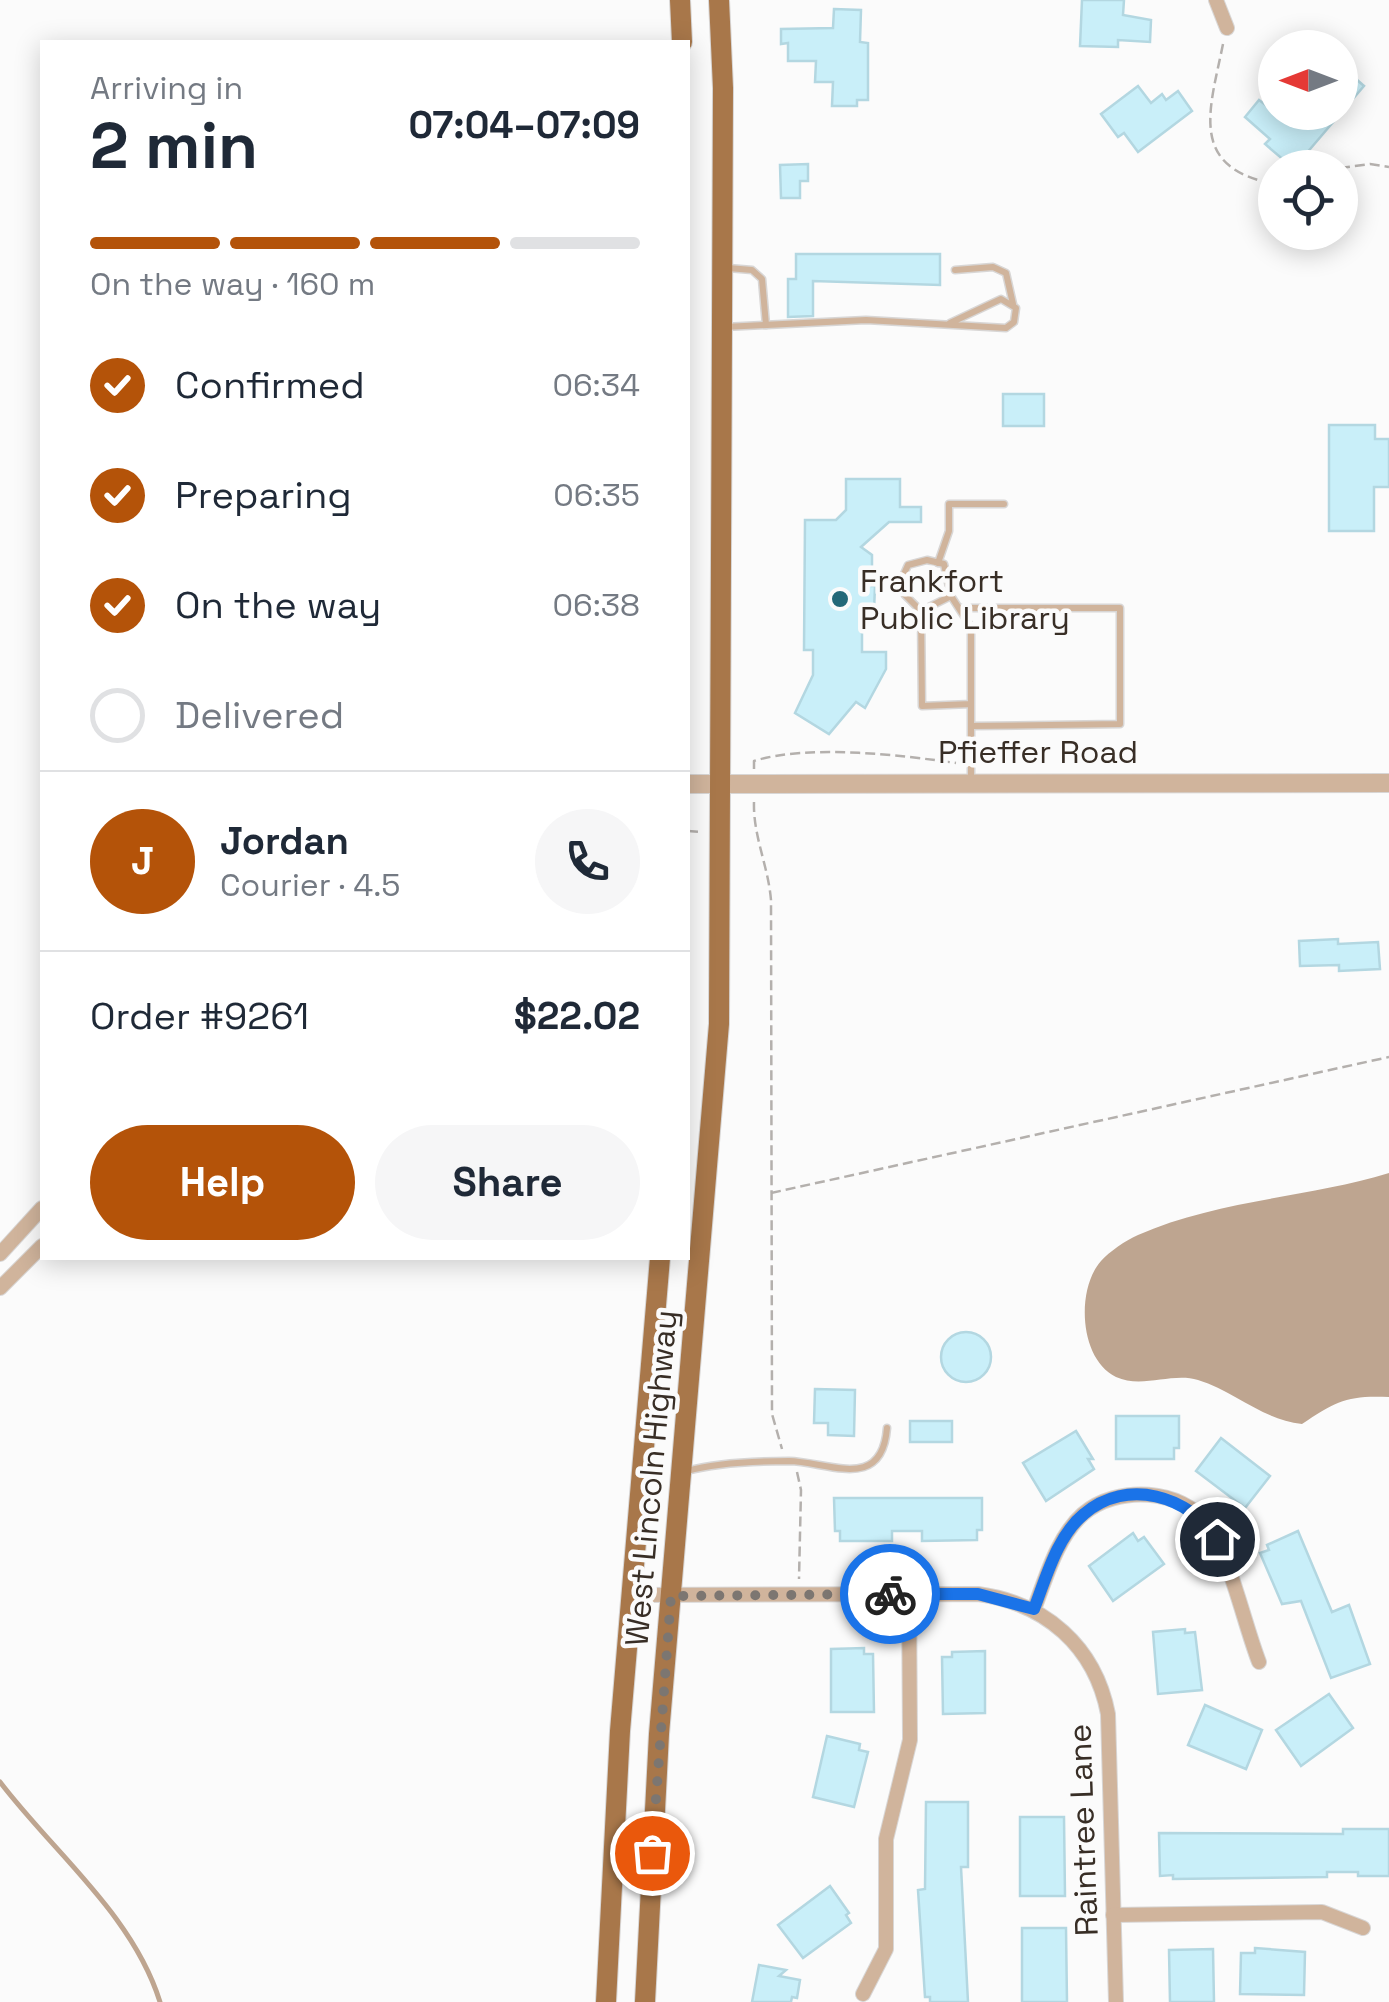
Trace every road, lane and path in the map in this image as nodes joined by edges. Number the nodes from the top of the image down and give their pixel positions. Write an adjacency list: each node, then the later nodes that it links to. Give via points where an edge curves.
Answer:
1 (680, 0): 5 (main road)
2 (719, 0): 9 (main road, West Lincoln Highway)
3 (1216, 0): 4 (street)
4 (1226, 28): 8 (path, via 1208,124 1221,158)
5 (682, 40)
6 (1358, 166): 7 (path)
7 (1389, 167)
8 (1258, 179)
9 (723, 268): 13 (lane, via 752,270 762,279); 14 (main road, West Lincoln Highway)
10 (956, 270): 11 (lane, via 993,267 1006,273)
11 (1013, 305): 12 (lane, via 1001,299); 12 (lane, via 1014,322 1006,328)
12 (950, 322): 13 (lane)
13 (766, 325): 14 (lane)
14 (723, 327): 24 (main road, West Lincoln Highway)
15 (1004, 504): 16 (lane, via 948,504)
16 (938, 563): 17 (lane, via 944,564); 19 (lane, via 908,566 900,583)
17 (951, 596): 18 (lane); 19 (lane)
18 (960, 608): 20 (lane, via 971,627); 21 (lane, via 1120,608 1120,724)
19 (921, 611): 20 (lane, via 922,706)
20 (971, 704): 21 (lane)
21 (972, 726): 23 (lane)
22 (754, 760): 23 (path, via 774,754 900,755)
23 (971, 774): 24 (street, Pfieffer Road); 25 (street, Pfieffer Road)
24 (722, 783): 26 (street, Pfieffer Road); 37 (main road, West Lincoln Highway, via 719,1024)
25 (1389, 783)
26 (690, 784)
27 (753, 832): 29 (path, via 771,900)
28 (1389, 1057): 29 (path)
29 (771, 1193): 36 (path, via 772,1414 775,1435)
30 (40, 1210): 32 (street)
31 (40, 1248): 34 (street)
32 (0, 1254)
33 (660, 1260): 39 (main road, West Lincoln Highway)
34 (0, 1288)
35 (887, 1428): 36 (lane, via 885,1449 872,1464 849,1471)
36 (791, 1461): 37 (lane); 40 (path, via 801,1490)
37 (681, 1472): 41 (main road, West Lincoln Highway)
38 (909, 1594): 40 (street, Raintree Lane); 42 (street, Raintree Lane, via 978,1594); 46 (street, via 910,1740 886,1839 886,1950)
39 (632, 1595): 41 (street, Raintree Lane); 47 (main road, West Lincoln Highway)
40 (799, 1595): 41 (street, Raintree Lane)
41 (671, 1596): 48 (main road, West Lincoln Highway)
42 (1034, 1609): 43 (street, via 1056,1552 1084,1512 1138,1495 1164,1496 1205,1520 1217,1539); 44 (street, Raintree Lane, via 1082,1650 1105,1697)
43 (1259, 1662)
44 (1113, 1914): 45 (street, via 1322,1912); 49 (street, Raintree Lane)
45 (1363, 1928)
46 (863, 1994)
47 (606, 2002)
48 (645, 2002)
49 (1116, 2002)

